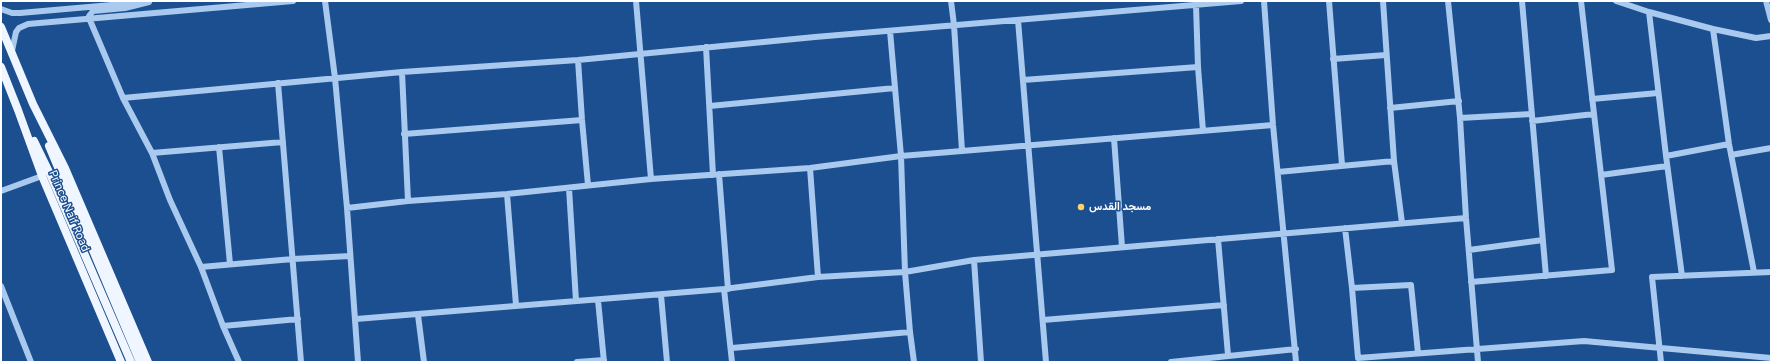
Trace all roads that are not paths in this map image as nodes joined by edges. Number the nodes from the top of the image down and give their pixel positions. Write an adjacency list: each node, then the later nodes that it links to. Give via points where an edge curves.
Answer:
1 (152, 1): 16 (street, via 20,13); 18 (street, via 125,8 93,11)
2 (293, 1): 18 (street)
3 (326, 1): 35 (street)
4 (636, 1): 28 (street)
5 (951, 1): 21 (street)
6 (1241, 1): 15 (street)
7 (1264, 1): 52 (street)
8 (1329, 1): 30 (street)
9 (1383, 1): 29 (street)
10 (1448, 1): 42 (street)
11 (1522, 1): 47 (street)
12 (1580, 1): 41 (street)
13 (1616, 1): 17 (street)
14 (1766, 1): 20 (street)
15 (1196, 5): 19 (street); 33 (street)
16 (1, 9)
17 (1649, 12): 23 (street); 39 (street)
18 (89, 18): 27 (street, via 24,25 16,32); 40 (street)
19 (1018, 20): 21 (street); 36 (street)
20 (1771, 20)
21 (954, 25): 24 (street); 61 (street)
22 (1, 27): 27 (main road)
23 (1713, 29): 25 (street, via 1756,38); 57 (street)
24 (890, 31): 26 (street); 38 (street)
25 (1771, 36)
26 (706, 47): 28 (street); 44 (street)
27 (12, 51): 43 (main road)
28 (640, 54): 31 (street); 75 (street)
29 (1386, 55): 30 (street); 45 (street)
30 (1333, 59): 67 (street)
31 (578, 60): 34 (street); 50 (street)
32 (1, 67): 46 (main road, Prince Naif Road)
33 (1198, 67): 36 (street); 53 (street)
34 (402, 72): 35 (street); 54 (street)
35 (335, 78): 37 (street); 81 (street)
36 (1023, 80): 58 (street)
37 (278, 83): 40 (street); 56 (street)
38 (895, 88): 44 (street); 64 (street)
39 (1658, 93): 41 (street); 65 (street)
40 (123, 98): 62 (street)
41 (1592, 99): 48 (street)
42 (1459, 101): 45 (street); 49 (street)
43 (33, 104): 70 (main road); 129 (main road, via 68,175)
44 (710, 106): 72 (street)
45 (1390, 108): 66 (street)
46 (18, 110): 70 (main road); 74 (main road, Prince Naif Road)
47 (1532, 114): 49 (street); 51 (street)
48 (1594, 114): 51 (street); 73 (street)
49 (1460, 118): 82 (street)
50 (582, 120): 54 (street); 76 (street)
51 (1532, 121): 87 (street)
52 (1273, 125): 53 (street); 71 (street)
53 (1203, 131): 55 (street)
54 (404, 134): 80 (street)
55 (1114, 138): 58 (street); 88 (street)
56 (283, 142): 59 (street); 92 (street)
57 (1729, 144): 63 (street); 65 (street)
58 (1028, 145): 61 (street); 90 (street)
59 (219, 147): 62 (street); 94 (street)
60 (1771, 148): 63 (street)
61 (962, 150): 64 (street)
62 (152, 153): 95 (street, via 170,200)
63 (1731, 155): 97 (street)
64 (901, 156): 69 (street); 96 (street)
65 (1666, 156): 68 (street)
66 (1394, 161): 67 (street); 83 (street)
67 (1342, 165): 71 (street)
68 (1667, 166): 73 (street); 100 (street)
69 (810, 168): 72 (street); 101 (street)
70 (54, 172): 127 (main road); 128 (main road)
71 (1278, 172): 85 (street)
72 (716, 175): 75 (street); 105 (street)
73 (1601, 175): 99 (street, via 1612,270)
74 (42, 176): 78 (street); 126 (main road, Prince Naif Road)
75 (650, 179): 76 (street)
76 (588, 185): 77 (street)
77 (569, 188): 79 (street); 108 (street)
78 (1, 191)
79 (507, 194): 80 (street); 109 (street)
80 (408, 201): 81 (street)
81 (347, 208): 91 (street)
82 (1466, 218): 83 (street); 89 (street)
83 (1402, 223): 84 (street)
84 (1345, 228): 85 (street); 104 (street)
85 (1284, 233): 86 (street); 119 (street)
86 (1218, 239): 88 (street); 110 (street)
87 (1543, 240): 89 (street); 99 (street)
88 (1122, 247): 90 (street)
89 (1469, 250): 102 (street)
90 (1038, 254): 93 (street); 114 (street)
91 (350, 256): 92 (street); 112 (street)
92 (293, 259): 94 (street); 113 (street)
93 (974, 260): 96 (street); 138 (street)
94 (230, 264): 95 (street)
95 (201, 267): 115 (street)
96 (905, 272): 101 (street); 116 (street)
97 (1754, 272): 98 (street); 100 (street)
98 (1771, 272)
99 (1546, 276): 102 (street)
100 (1682, 276): 118 (street, via 1652,277)
101 (818, 277): 105 (street)
102 (1471, 282): 120 (street)
103 (1, 286): 125 (street)
104 (1352, 288): 121 (street, via 1411,285); 121 (street, via 1358,358)
105 (726, 289): 106 (street); 117 (street)
106 (661, 295): 107 (street); 135 (street)
107 (598, 300): 108 (street); 124 (street)
108 (576, 301): 109 (street)
109 (516, 305): 111 (street)
110 (1224, 305): 114 (street); 122 (street)
111 (418, 315): 112 (street); 133 (street)
112 (356, 318): 132 (street)
113 (298, 319): 115 (street); 131 (street)
114 (1043, 320): 139 (street)
115 (223, 326): 130 (street)
116 (910, 332): 117 (street); 137 (street)
117 (732, 348): 136 (street)
118 (1659, 348): 120 (street, via 1584,340); 123 (street); 143 (street)
119 (1296, 349): 122 (street); 141 (street)
120 (1477, 350): 121 (street); 142 (street)
121 (1418, 353)
122 (1228, 355): 140 (street)
123 (1771, 358)
124 (604, 361): 134 (street)
125 (31, 362)
126 (121, 362)
127 (131, 362)
128 (140, 362)
129 (148, 362)
130 (239, 362)
131 (301, 362)
132 (358, 362)
133 (424, 362)
134 (577, 362)
135 (667, 362)
136 (732, 362)
137 (914, 362)
138 (981, 362)
139 (1046, 362)
140 (1171, 362)
141 (1296, 362)
142 (1478, 362)
143 (1661, 362)

